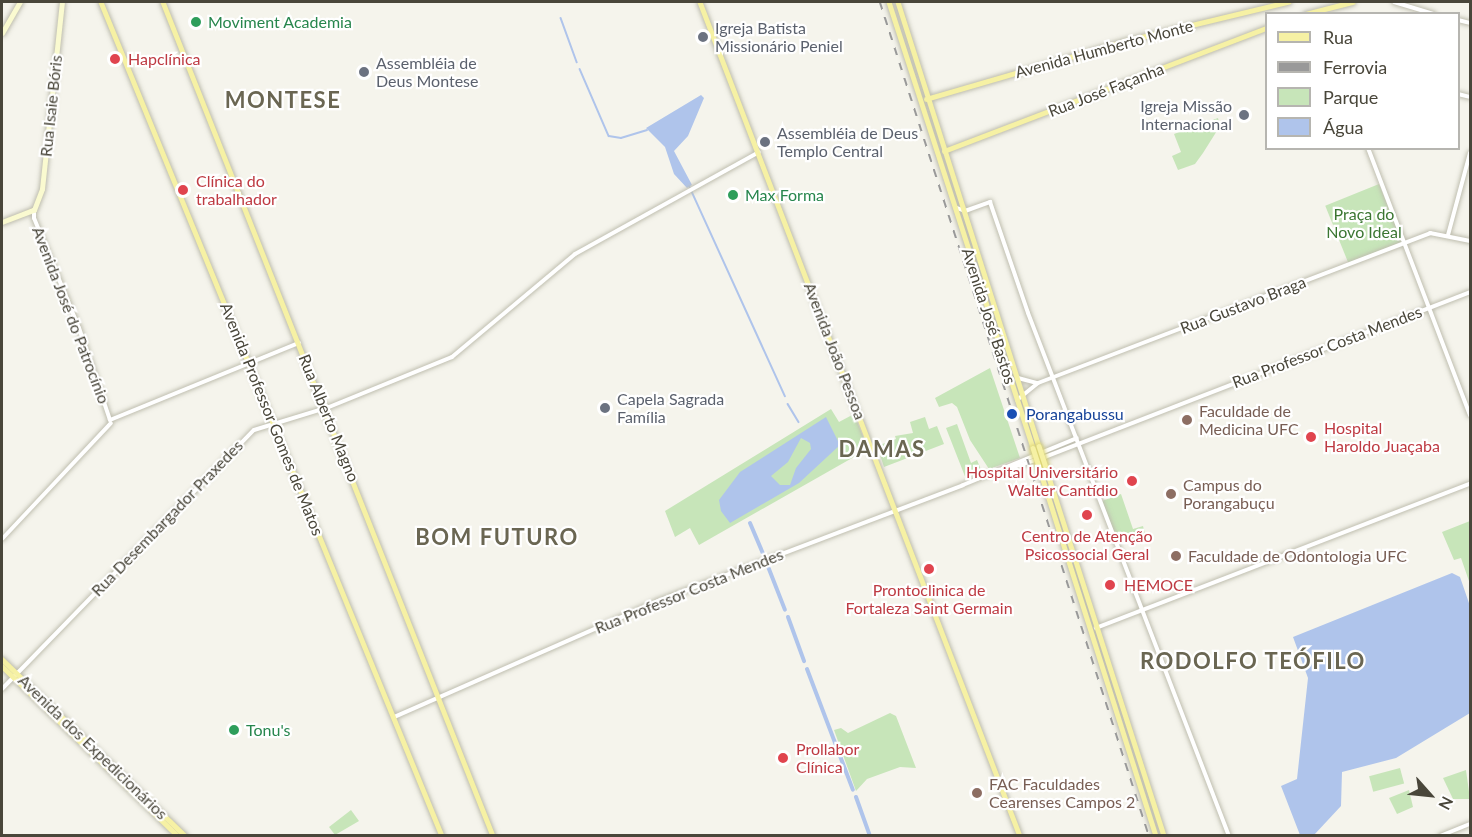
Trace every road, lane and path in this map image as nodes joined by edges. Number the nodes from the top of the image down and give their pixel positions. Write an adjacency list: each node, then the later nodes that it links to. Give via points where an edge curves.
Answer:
1 (20, 2): 16 (main road)
2 (63, 2): 24 (main road, Rua Isaie Bóris, via 42,189)
3 (101, 2): 33 (main road, Avenida Professor Gomes de Matos)
4 (163, 2): 32 (main road, Rua Alberto Magno)
5 (700, 2): 21 (main road, Avenida João Pessoa)
6 (890, 2): 14 (main road, Avenida José Bastos)
7 (898, 2): 13 (main road, Avenida José Bastos)
8 (1288, 2): 17 (main road, Avenida Humberto Monte, via 1125,41)
9 (1352, 2): 11 (main road)
10 (1394, 2): 12 (street)
11 (1316, 12)
12 (1427, 12)
13 (906, 26): 14 (main road); 17 (main road, Avenida José Bastos)
14 (897, 28): 18 (main road, Avenida José Bastos)
15 (1265, 28): 20 (main road, Rua José Façanha)
16 (2, 33)
17 (928, 98): 18 (main road, Avenida Humberto Monte); 20 (main road, Avenida José Bastos)
18 (921, 100): 23 (main road, Avenida José Bastos)
19 (1369, 150): 29 (street)
20 (944, 151): 25 (main road, Avenida José Bastos)
21 (759, 152): 39 (street, Rua Desembargador Praxedes, via 575,254 453,356); 45 (main road, Avenida João Pessoa)
22 (1470, 153): 27 (street)
23 (954, 207): 25 (street); 38 (main road, Avenida José Bastos)
24 (34, 210): 26 (main road, via 22,218); 41 (street, Avenida José do Patrocínio)
25 (964, 211): 34 (street, via 990,202); 35 (main road, Avenida José Bastos)
26 (2, 222)
27 (1448, 235): 28 (street); 29 (street, Rua Gustavo Braga, via 1430,233)
28 (1470, 242)
29 (1405, 243): 31 (street); 34 (street, Rua Gustavo Braga)
30 (1468, 292): 31 (street, Rua Professor Costa Mendes)
31 (1430, 308): 40 (street); 43 (street, Rua Professor Costa Mendes)
32 (300, 343): 33 (street); 39 (main road, Rua Alberto Magno)
33 (249, 364): 41 (street); 42 (main road, Avenida Professor Gomes de Matos)
34 (1053, 377): 36 (street, Rua Gustavo Braga); 43 (street)
35 (1018, 378): 36 (street); 37 (main road, Avenida José Bastos)
36 (1038, 383): 37 (street, Rua Gustavo Braga)
37 (1023, 394): 38 (street, Rua Gustavo Braga); 48 (main road, Avenida José Bastos, bridge)
38 (1016, 400): 49 (main road, Avenida José Bastos, bridge)
39 (325, 408): 42 (street, Rua Desembargador Praxedes); 54 (main road, Rua Alberto Magno)
40 (1470, 415)
41 (111, 422): 46 (street)
42 (273, 422): 52 (street, Rua Desembargador Praxedes, via 242,441); 55 (main road, Avenida Professor Gomes de Matos)
43 (1078, 440): 45 (street, Rua Professor Costa Mendes); 47 (street)
44 (1470, 484): 47 (street)
45 (897, 511): 54 (street, Rua Professor Costa Mendes, via 619,618); 61 (main road, Avenida João Pessoa)
46 (2, 539)
47 (1143, 610): 48 (street); 64 (street)
48 (1099, 627): 49 (street); 63 (main road, Avenida José Bastos)
49 (1090, 630): 62 (main road, Avenida José Bastos)
50 (2, 659): 52 (main road, Avenida dos Expedicionários)
51 (2, 666): 52 (main road, Avenida dos Expedicionários)
52 (15, 675): 53 (street, Rua Desembargador Praxedes); 57 (main road, Avenida dos Expedicionários); 58 (main road, Avenida dos Expedicionários)
53 (2, 689)
54 (440, 698): 55 (street, Rua Professor Costa Mendes); 60 (main road, Rua Alberto Magno)
55 (394, 717): 59 (main road, Avenida Professor Gomes de Matos)
56 (1470, 824): 65 (street)
57 (178, 836)
58 (185, 836)
59 (442, 836)
60 (493, 836)
61 (1020, 836)
62 (1156, 836)
63 (1164, 836)
64 (1229, 836)
65 (1440, 836)

